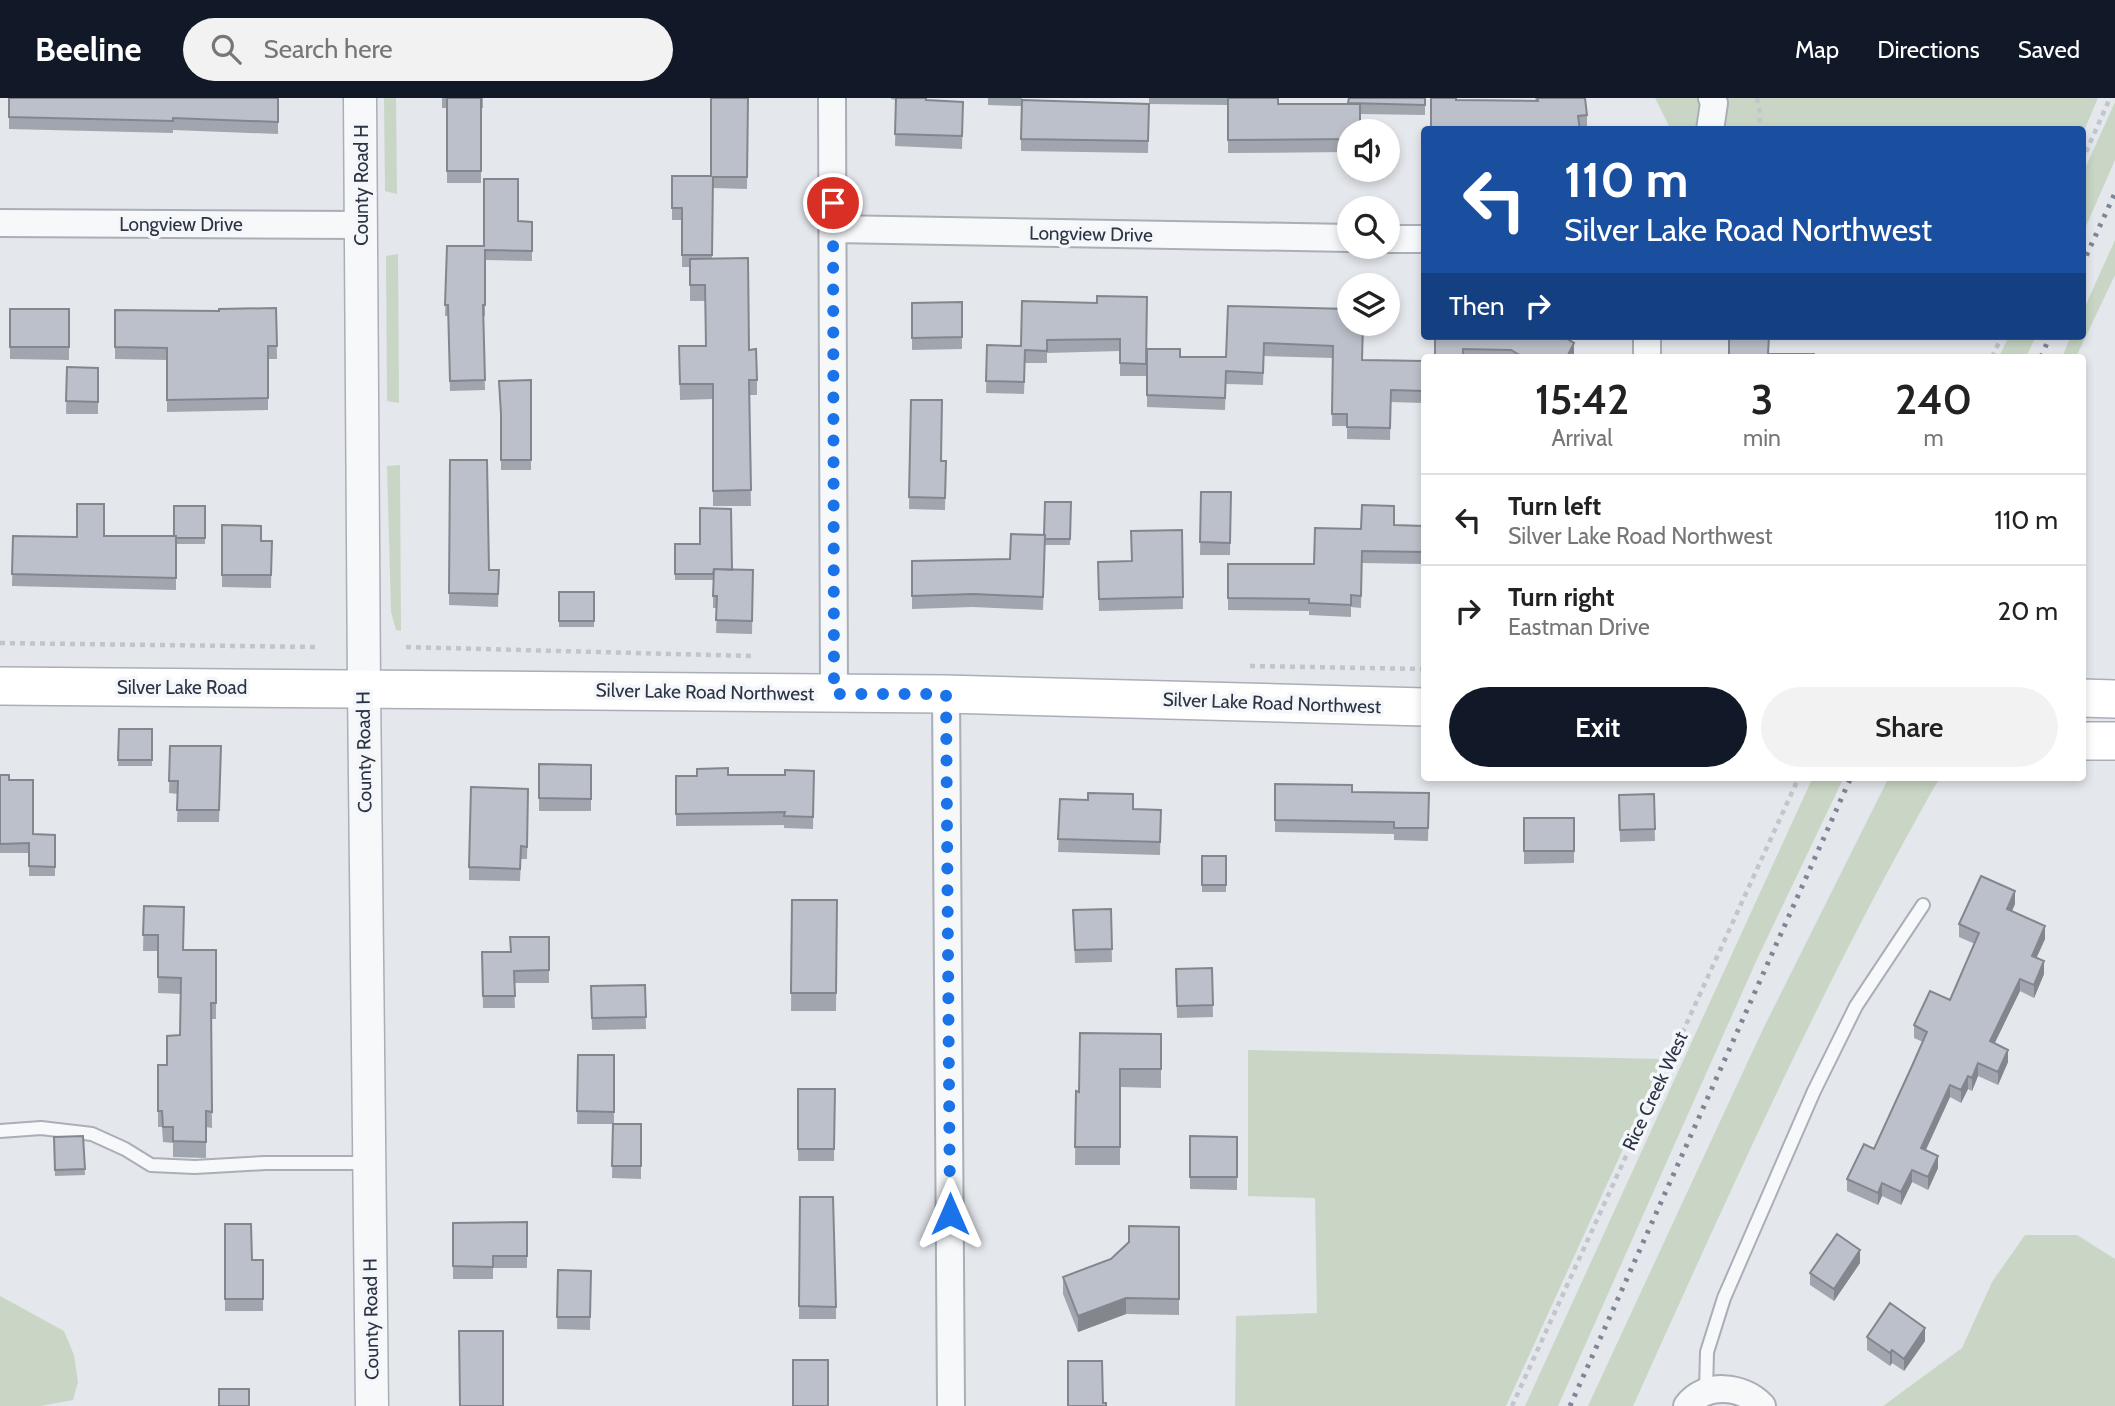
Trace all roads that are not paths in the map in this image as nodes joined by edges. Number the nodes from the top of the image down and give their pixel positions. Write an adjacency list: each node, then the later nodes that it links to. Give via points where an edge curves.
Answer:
1 (360, 98): 6 (street, County Road H)
2 (832, 98): 7 (street)
3 (1712, 98): 4 (street)
4 (1711, 126)
5 (0, 223): 6 (street, Longview Drive)
6 (361, 225): 12 (street, County Road H)
7 (834, 229): 8 (street, Longview Drive); 13 (street)
8 (1337, 238)
9 (1400, 239): 10 (street)
10 (1421, 239)
11 (0, 686): 12 (main road, Silver Lake Road)
12 (364, 688): 13 (main road, Silver Lake Road Northwest); 22 (street, County Road H)
13 (834, 694): 14 (main road, Silver Lake Road Northwest)
14 (946, 694): 17 (main road, Silver Lake Road Northwest); 25 (street)
15 (2086, 698): 16 (main road)
16 (2115, 699)
17 (1421, 707)
18 (2086, 741): 19 (main road)
19 (2115, 741)
20 (1923, 905): 23 (lane, via 1856,1006 1808,1104 1724,1298)
21 (0, 1131): 22 (lane, via 41,1128 92,1134 151,1165)
22 (370, 1163): 24 (street, County Road H)
23 (1696, 1398): 26 (street, via 1722,1389 1739,1391)
24 (372, 1406)
25 (951, 1406)
26 (1762, 1406)

